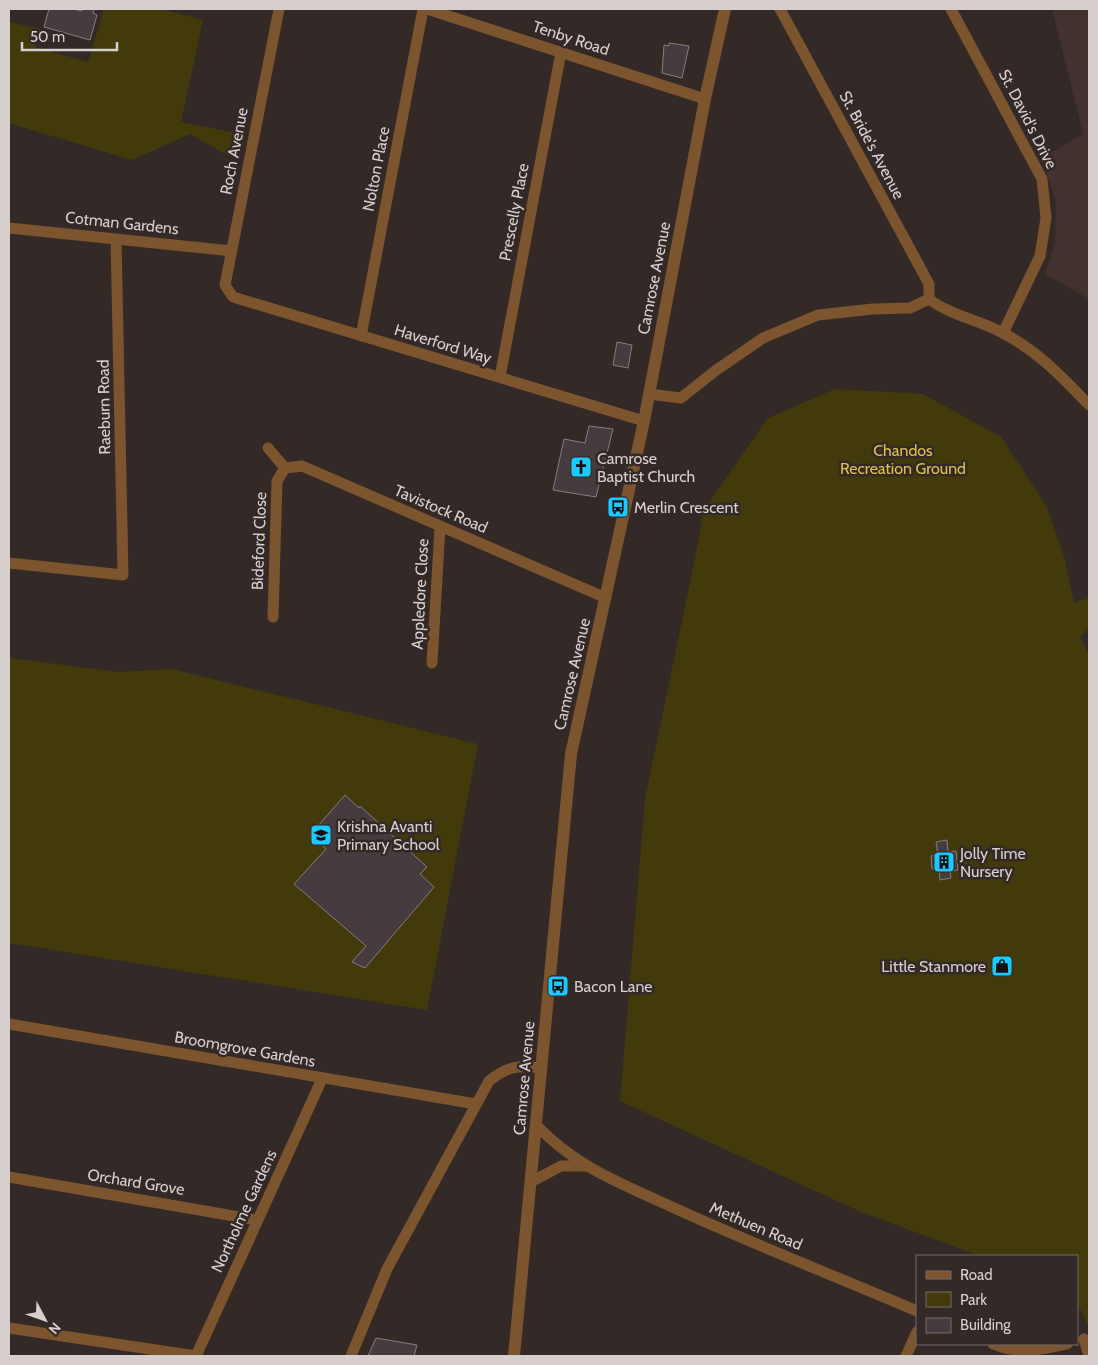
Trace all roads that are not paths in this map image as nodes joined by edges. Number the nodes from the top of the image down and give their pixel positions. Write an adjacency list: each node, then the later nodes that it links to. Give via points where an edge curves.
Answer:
1 (278, 9): 10 (street, Roch Avenue)
2 (425, 9): 6 (street, Tenby Road); 14 (street, Nolton Place)
3 (725, 9): 7 (street, Camrose Avenue)
4 (780, 9): 12 (street, St. Bride's Avenue, via 928,284)
5 (951, 9): 13 (street, St. David's Drive, via 1042,179 1046,218 1040,256)
6 (561, 52): 7 (street, Tenby Road); 15 (street, Prescelly Place)
7 (705, 99): 16 (street, Camrose Avenue)
8 (9, 228): 9 (street, Cotman Gardens)
9 (116, 239): 10 (street, Cotman Gardens); 22 (street, Raeburn Road, via 124,575)
10 (232, 251): 11 (street, Roch Avenue, via 225,285)
11 (233, 297): 14 (street, Haverford Way)
12 (929, 299): 13 (street, via 940,308); 16 (street, via 910,308 818,316 763,338 715,370 681,398)
13 (1003, 333): 17 (street, via 1048,363)
14 (360, 336): 15 (street, Haverford Way)
15 (500, 377): 18 (street, Haverford Way)
16 (649, 394): 18 (street, Camrose Avenue)
17 (1089, 405)
18 (644, 421): 23 (street, Camrose Avenue)
19 (268, 448): 20 (street)
20 (285, 468): 21 (street, Tavistock Road, via 302,466); 24 (street, Bideford Close, via 277,480)
21 (440, 527): 23 (street, Tavistock Road); 25 (street, Appledore Close)
22 (9, 563)
23 (606, 598): 27 (street, Camrose Avenue, via 571,754)
24 (273, 617)
25 (432, 663)
26 (9, 1024): 28 (street, Broomgrove Gardens)
27 (541, 1068): 29 (street, via 521,1066 502,1070 489,1081); 30 (street, Camrose Avenue)
28 (322, 1079): 29 (street, Broomgrove Gardens); 34 (street, Northolme Gardens)
29 (476, 1104): 42 (street, via 388,1269)
30 (537, 1126): 31 (street, Methuen Road, via 556,1146); 33 (street, Camrose Avenue)
31 (584, 1166): 33 (street, Methuen Road, via 560,1166); 35 (street, Methuen Road, via 751,1243)
32 (9, 1177): 34 (street, Orchard Grove)
33 (531, 1182): 43 (street, Camrose Avenue)
34 (257, 1220): 41 (street, Northolme Gardens)
35 (916, 1310)
36 (9, 1328): 41 (street)
37 (916, 1334): 44 (street)
38 (1083, 1340): 45 (street)
39 (996, 1345): 40 (street, via 1028,1352)
40 (1062, 1345)
41 (196, 1356)
42 (351, 1356)
43 (514, 1356)
44 (906, 1356)
45 (1089, 1356)

